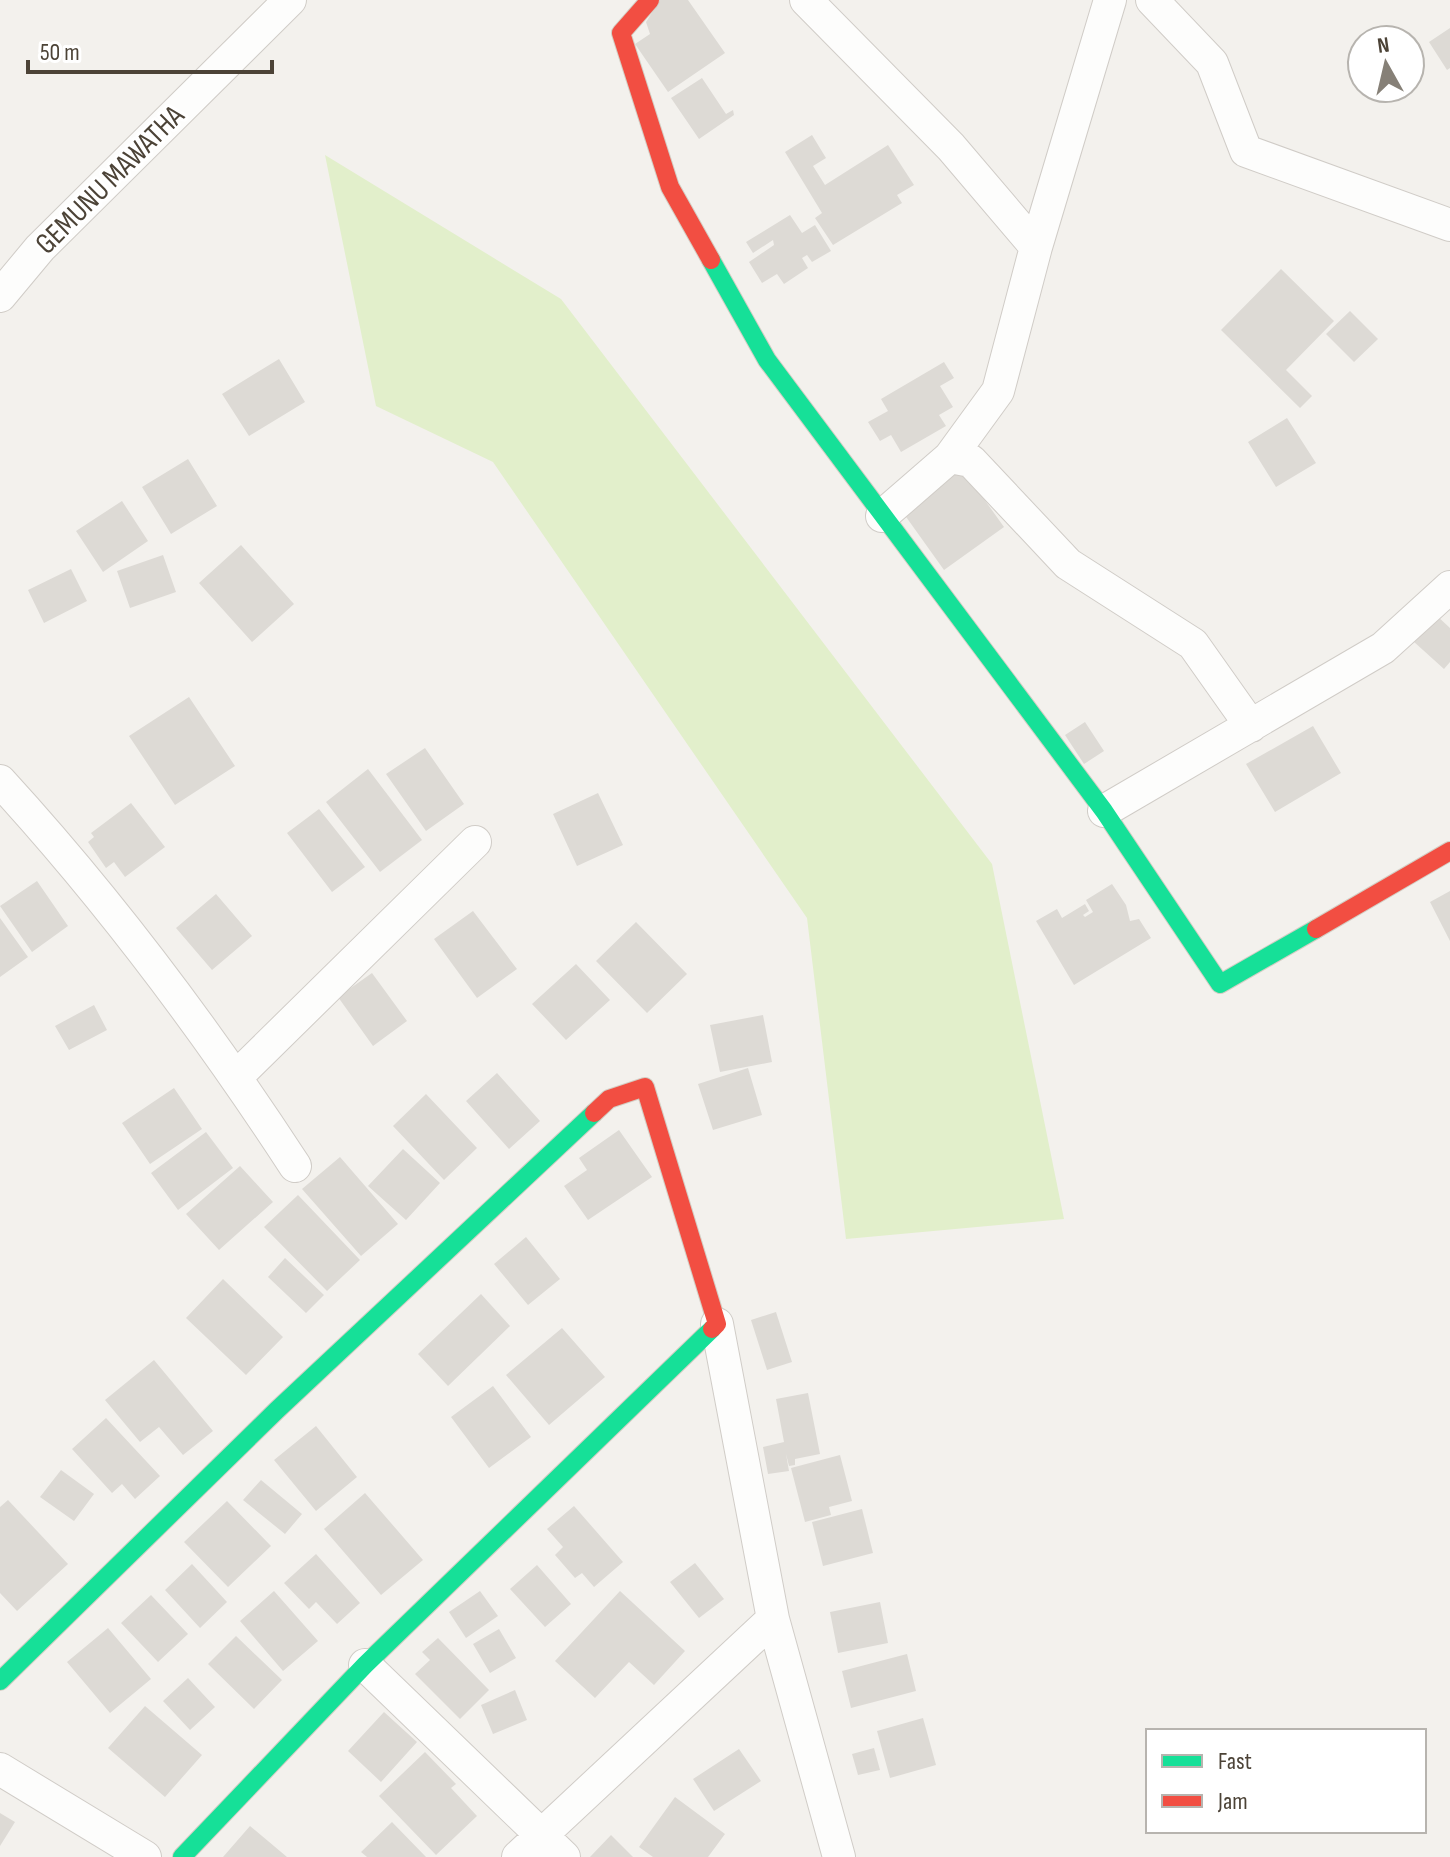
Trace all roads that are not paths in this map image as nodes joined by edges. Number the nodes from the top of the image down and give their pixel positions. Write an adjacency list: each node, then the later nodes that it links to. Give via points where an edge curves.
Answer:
1 (290, 0): 8 (street, GEMUNU MAWATHA, via 40,248)
2 (650, 0): 10 (street, via 621,33 670,187 767,360)
3 (806, 0): 7 (street, via 951,147)
4 (1110, 0): 7 (street)
5 (1152, 0): 6 (street, via 1212,63 1246,151)
6 (1450, 225)
7 (1036, 247): 9 (street, via 998,391)
8 (0, 296)
9 (950, 457): 10 (street); 12 (street, via 971,461 1068,564 1193,644)
10 (882, 516): 14 (street)
11 (1450, 587): 12 (street, via 1383,648)
12 (1251, 726): 14 (street)
13 (0, 781): 17 (street, via 64,851)
14 (1104, 811): 16 (street, via 1220,984)
15 (475, 842): 17 (street)
16 (1450, 851)
17 (237, 1076): 18 (street)
18 (295, 1166)
19 (717, 1324): 20 (street); 21 (street); 22 (street, via 645,1087 609,1099 277,1410)
20 (773, 1619): 24 (street); 28 (street)
21 (365, 1665): 24 (street); 26 (street)
22 (0, 1681)
23 (0, 1769): 25 (street)
24 (554, 1846): 27 (street)
25 (145, 1857)
26 (182, 1857)
27 (518, 1857)
28 (839, 1857)

